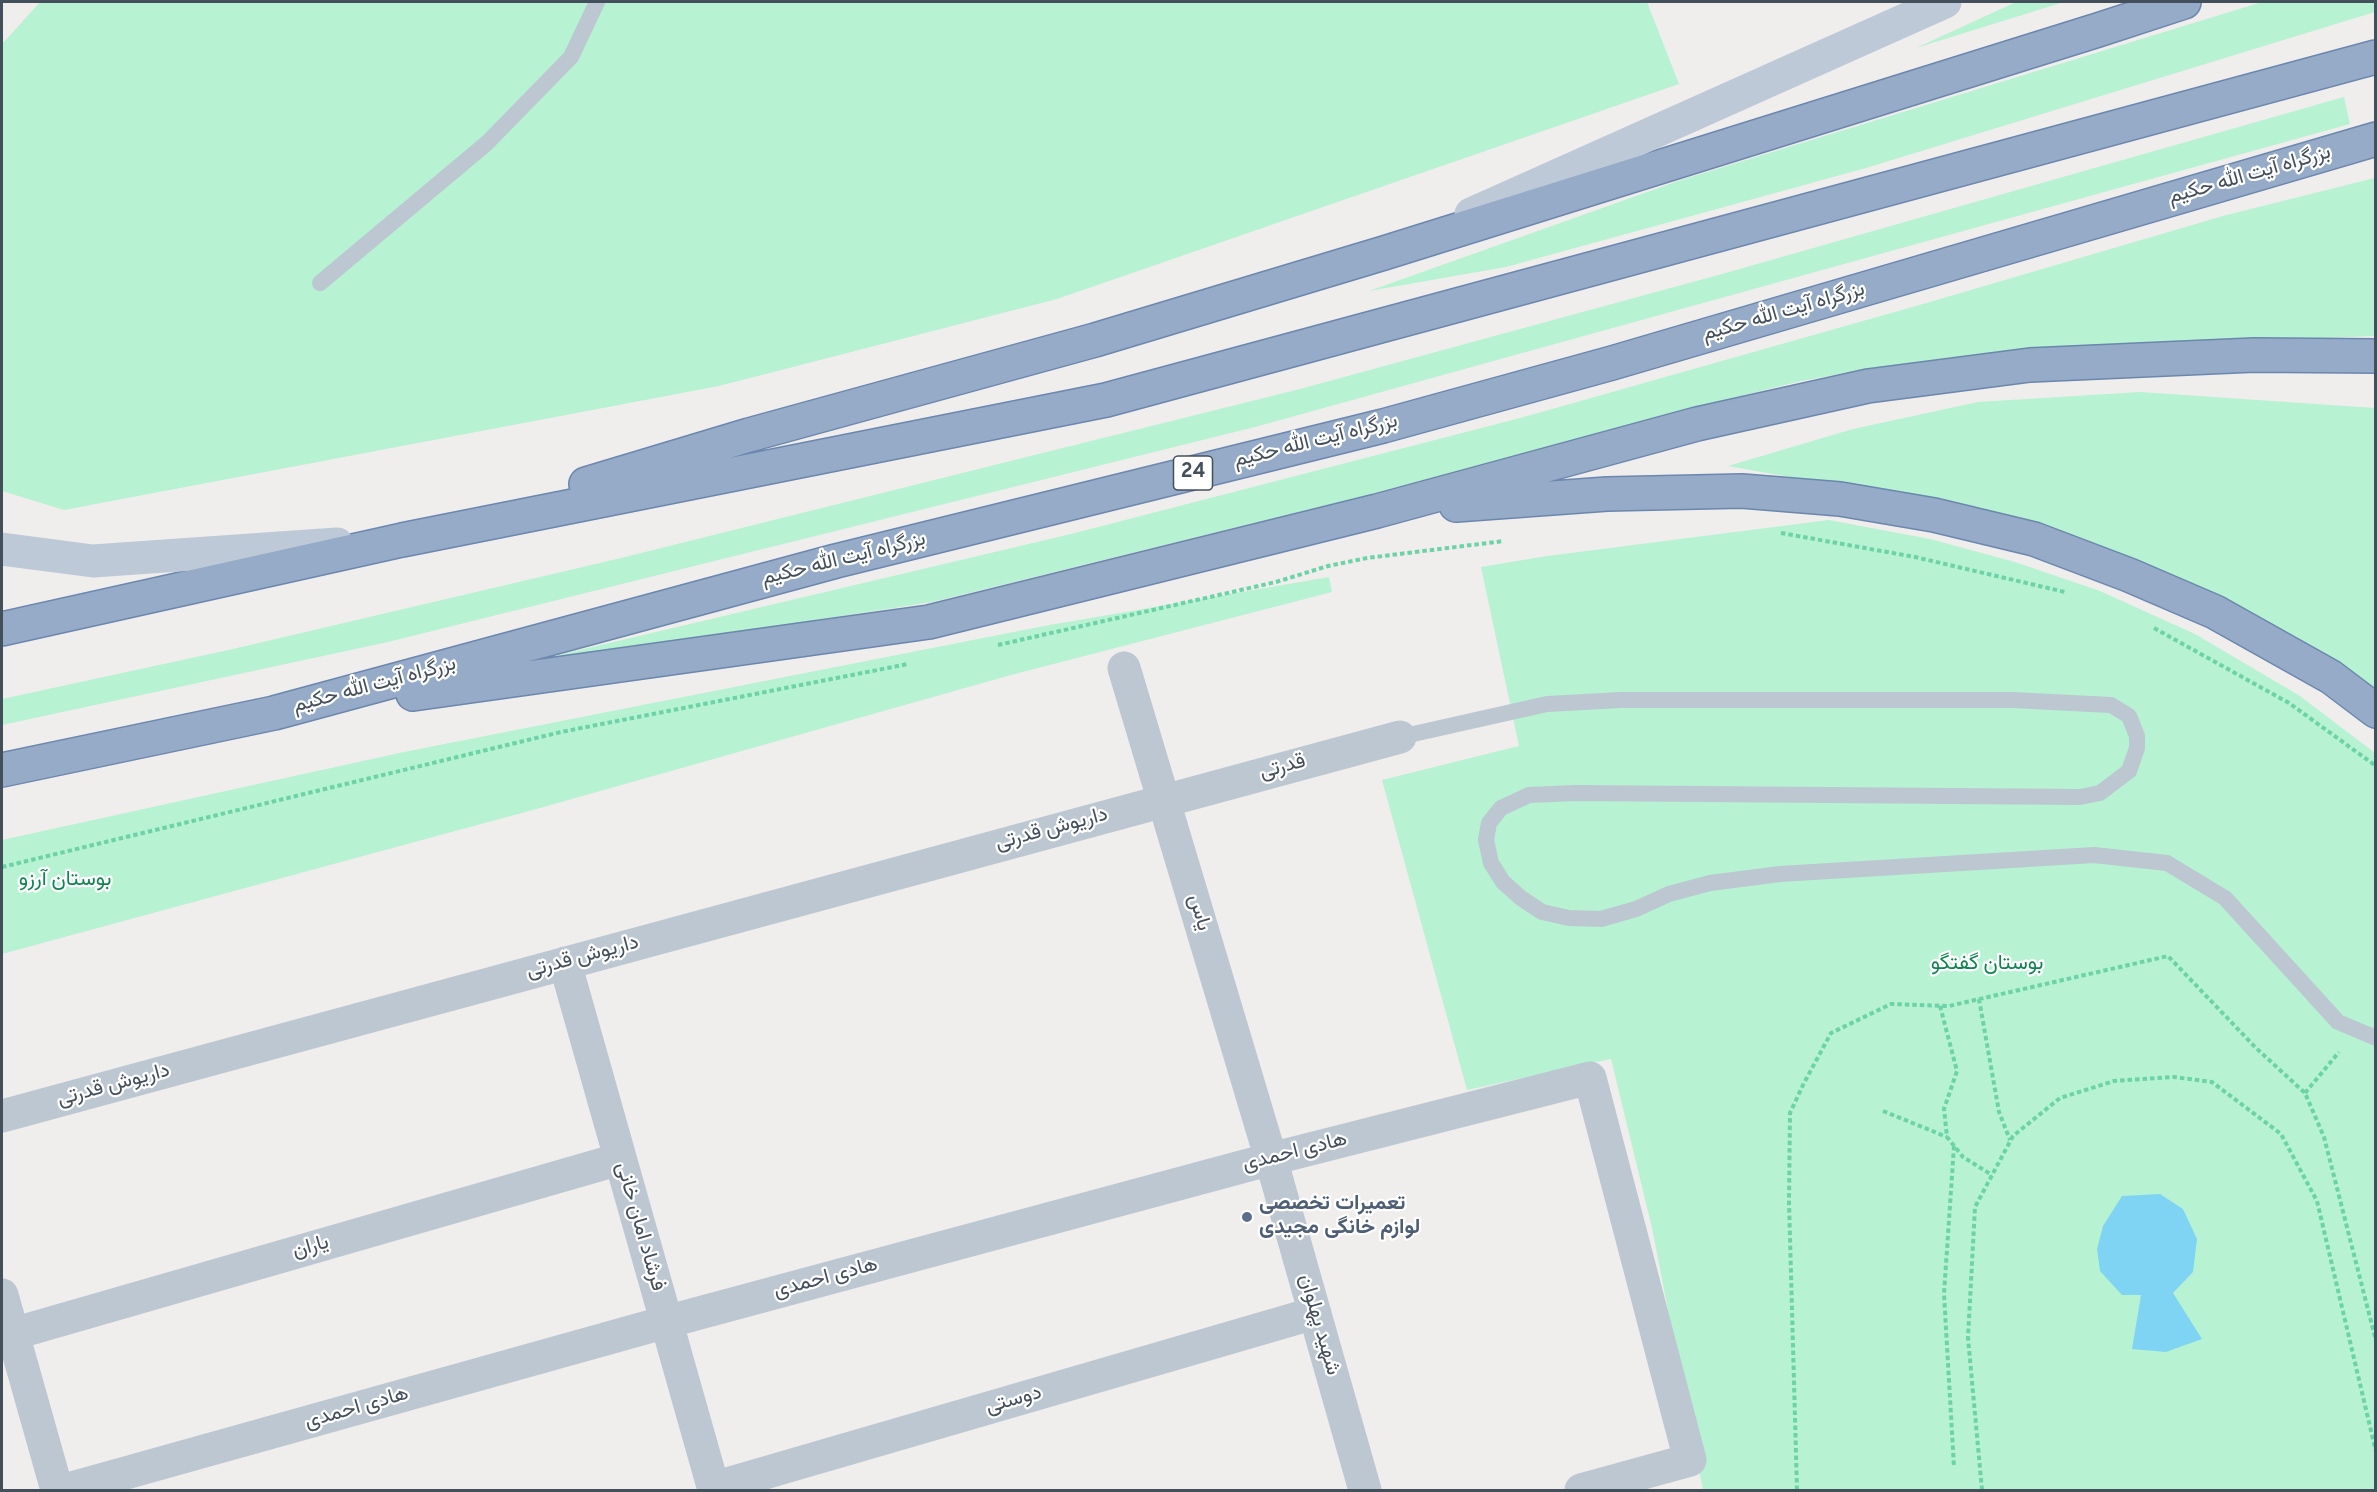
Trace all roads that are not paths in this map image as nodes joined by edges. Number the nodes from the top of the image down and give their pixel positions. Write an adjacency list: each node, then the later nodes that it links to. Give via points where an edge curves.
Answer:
1 (597, 2): 7 (lane, via 571,57 487,143)
2 (1946, 2): 6 (main road)
3 (2184, 2): 6 (highway)
4 (2376, 57): 10 (highway, via 1106,400)
5 (2376, 139): 15 (highway, بزرگراه آیت الله حکیم / 24, via 1589,370 1383,426 836,561)
6 (1384, 253): 10 (highway, via 1095,340 749,435)
7 (320, 283)
8 (2376, 356): 9 (highway, via 2254,355 2063,363 1868,386 1697,424)
9 (1377, 512): 14 (highway, via 1607,494 1731,491 1840,499 1934,515 2034,539 2215,612 2331,677); 15 (highway, via 929,622)
10 (402, 540): 11 (main road, via 93,561); 12 (highway)
11 (2, 549)
12 (2, 629)
13 (1124, 668): 18 (street, یاس)
14 (2376, 711)
15 (274, 713): 17 (highway, بزرگراه آیت الله حکیم / 24)
16 (1400, 737): 18 (street, قدرتی); 20 (lane, via 1547,704 1621,700 2012,700 2111,705 2129,716 2137,748 2129,771 2100,793 2080,797 1529,795 1501,808 1489,824 1486,840 1491,864 1503,882 1542,912 1601,919 1710,883 1780,874 2094,855 2167,864 2225,898 2338,1022)
17 (2, 770)
18 (1165, 799): 19 (street, داریوش قدرتی); 23 (street, یاس)
19 (565, 963): 21 (street, داریوش قدرتی); 22 (street, فرشاد امان خانی)
20 (2376, 1038)
21 (2, 1116)
22 (620, 1159): 26 (street, فرشاد امان خانی); 27 (street, یاران)
23 (1271, 1159): 25 (street, شهید پهلوان); 26 (street, هادی احمدی); 32 (street, هادی احمدی, via 1590,1078 1690,1460)
24 (2, 1295): 27 (street)
25 (1315, 1313): 28 (street, دوستی); 31 (street, شهید پهلوان)
26 (666, 1322): 28 (street, فرشاد امان خانی); 30 (street, هادی احمدی)
27 (7, 1335): 29 (street)
28 (713, 1489)
29 (57, 1491)
30 (65, 1491)
31 (1365, 1491)
32 (1581, 1491)

